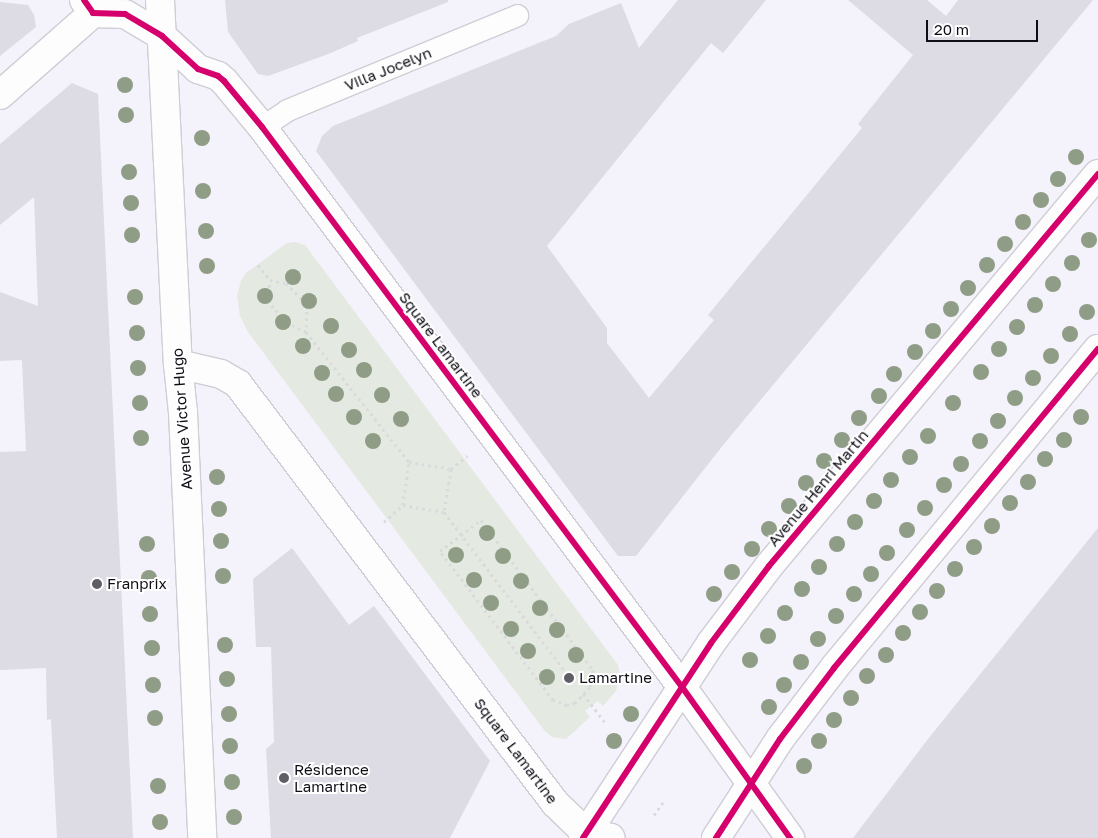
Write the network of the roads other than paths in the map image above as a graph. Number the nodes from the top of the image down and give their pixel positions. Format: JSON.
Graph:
{"nodes":[{"id":1,"x":160,"y":0,"type":"edge"},
{"id":2,"x":88,"y":7,"type":"edge"},
{"id":3,"x":517,"y":15,"type":"dead end"},
{"id":4,"x":162,"y":36,"type":"junction"},
{"id":5,"x":0,"y":95,"type":"edge"},
{"id":6,"x":262,"y":127,"type":"junction"},
{"id":7,"x":1098,"y":174,"type":"edge"},
{"id":8,"x":1098,"y":350,"type":"edge"},
{"id":9,"x":178,"y":364,"type":"junction"},
{"id":10,"x":682,"y":687,"type":"junction"},
{"id":11,"x":750,"y":785,"type":"junction"},
{"id":12,"x":593,"y":836,"type":"edge"},
{"id":13,"x":202,"y":838,"type":"edge"},
{"id":14,"x":716,"y":838,"type":"edge"},
{"id":15,"x":790,"y":838,"type":"edge"}],
"edges":[{"from":1,"to":4,"type":"main road","name":"Avenue Victor Hugo"},
{"from":2,"to":4,"type":"main road","name":"Square Lamartine"},
{"from":2,"to":5,"type":"main road"},
{"from":3,"to":6,"type":"lane","name":"Villa Jocelyn"},
{"from":4,"to":6,"type":"main road","name":"Square Lamartine"},
{"from":4,"to":9,"type":"main road","name":"Avenue Victor Hugo"},
{"from":6,"to":10,"type":"main road","name":"Square Lamartine"},
{"from":7,"to":10,"type":"main road","name":"Avenue Henri Martin"},
{"from":8,"to":11,"type":"main road"},
{"from":9,"to":12,"type":"main road","name":"Square Lamartine"},
{"from":9,"to":13,"type":"main road","name":"Avenue Victor Hugo"},
{"from":10,"to":11,"type":"main road","name":"Square Lamartine"},
{"from":10,"to":12,"type":"main road","name":"Avenue Henri Martin"},
{"from":11,"to":14,"type":"main road"},
{"from":11,"to":15,"type":"main road","name":"Square Lamartine"}]}
